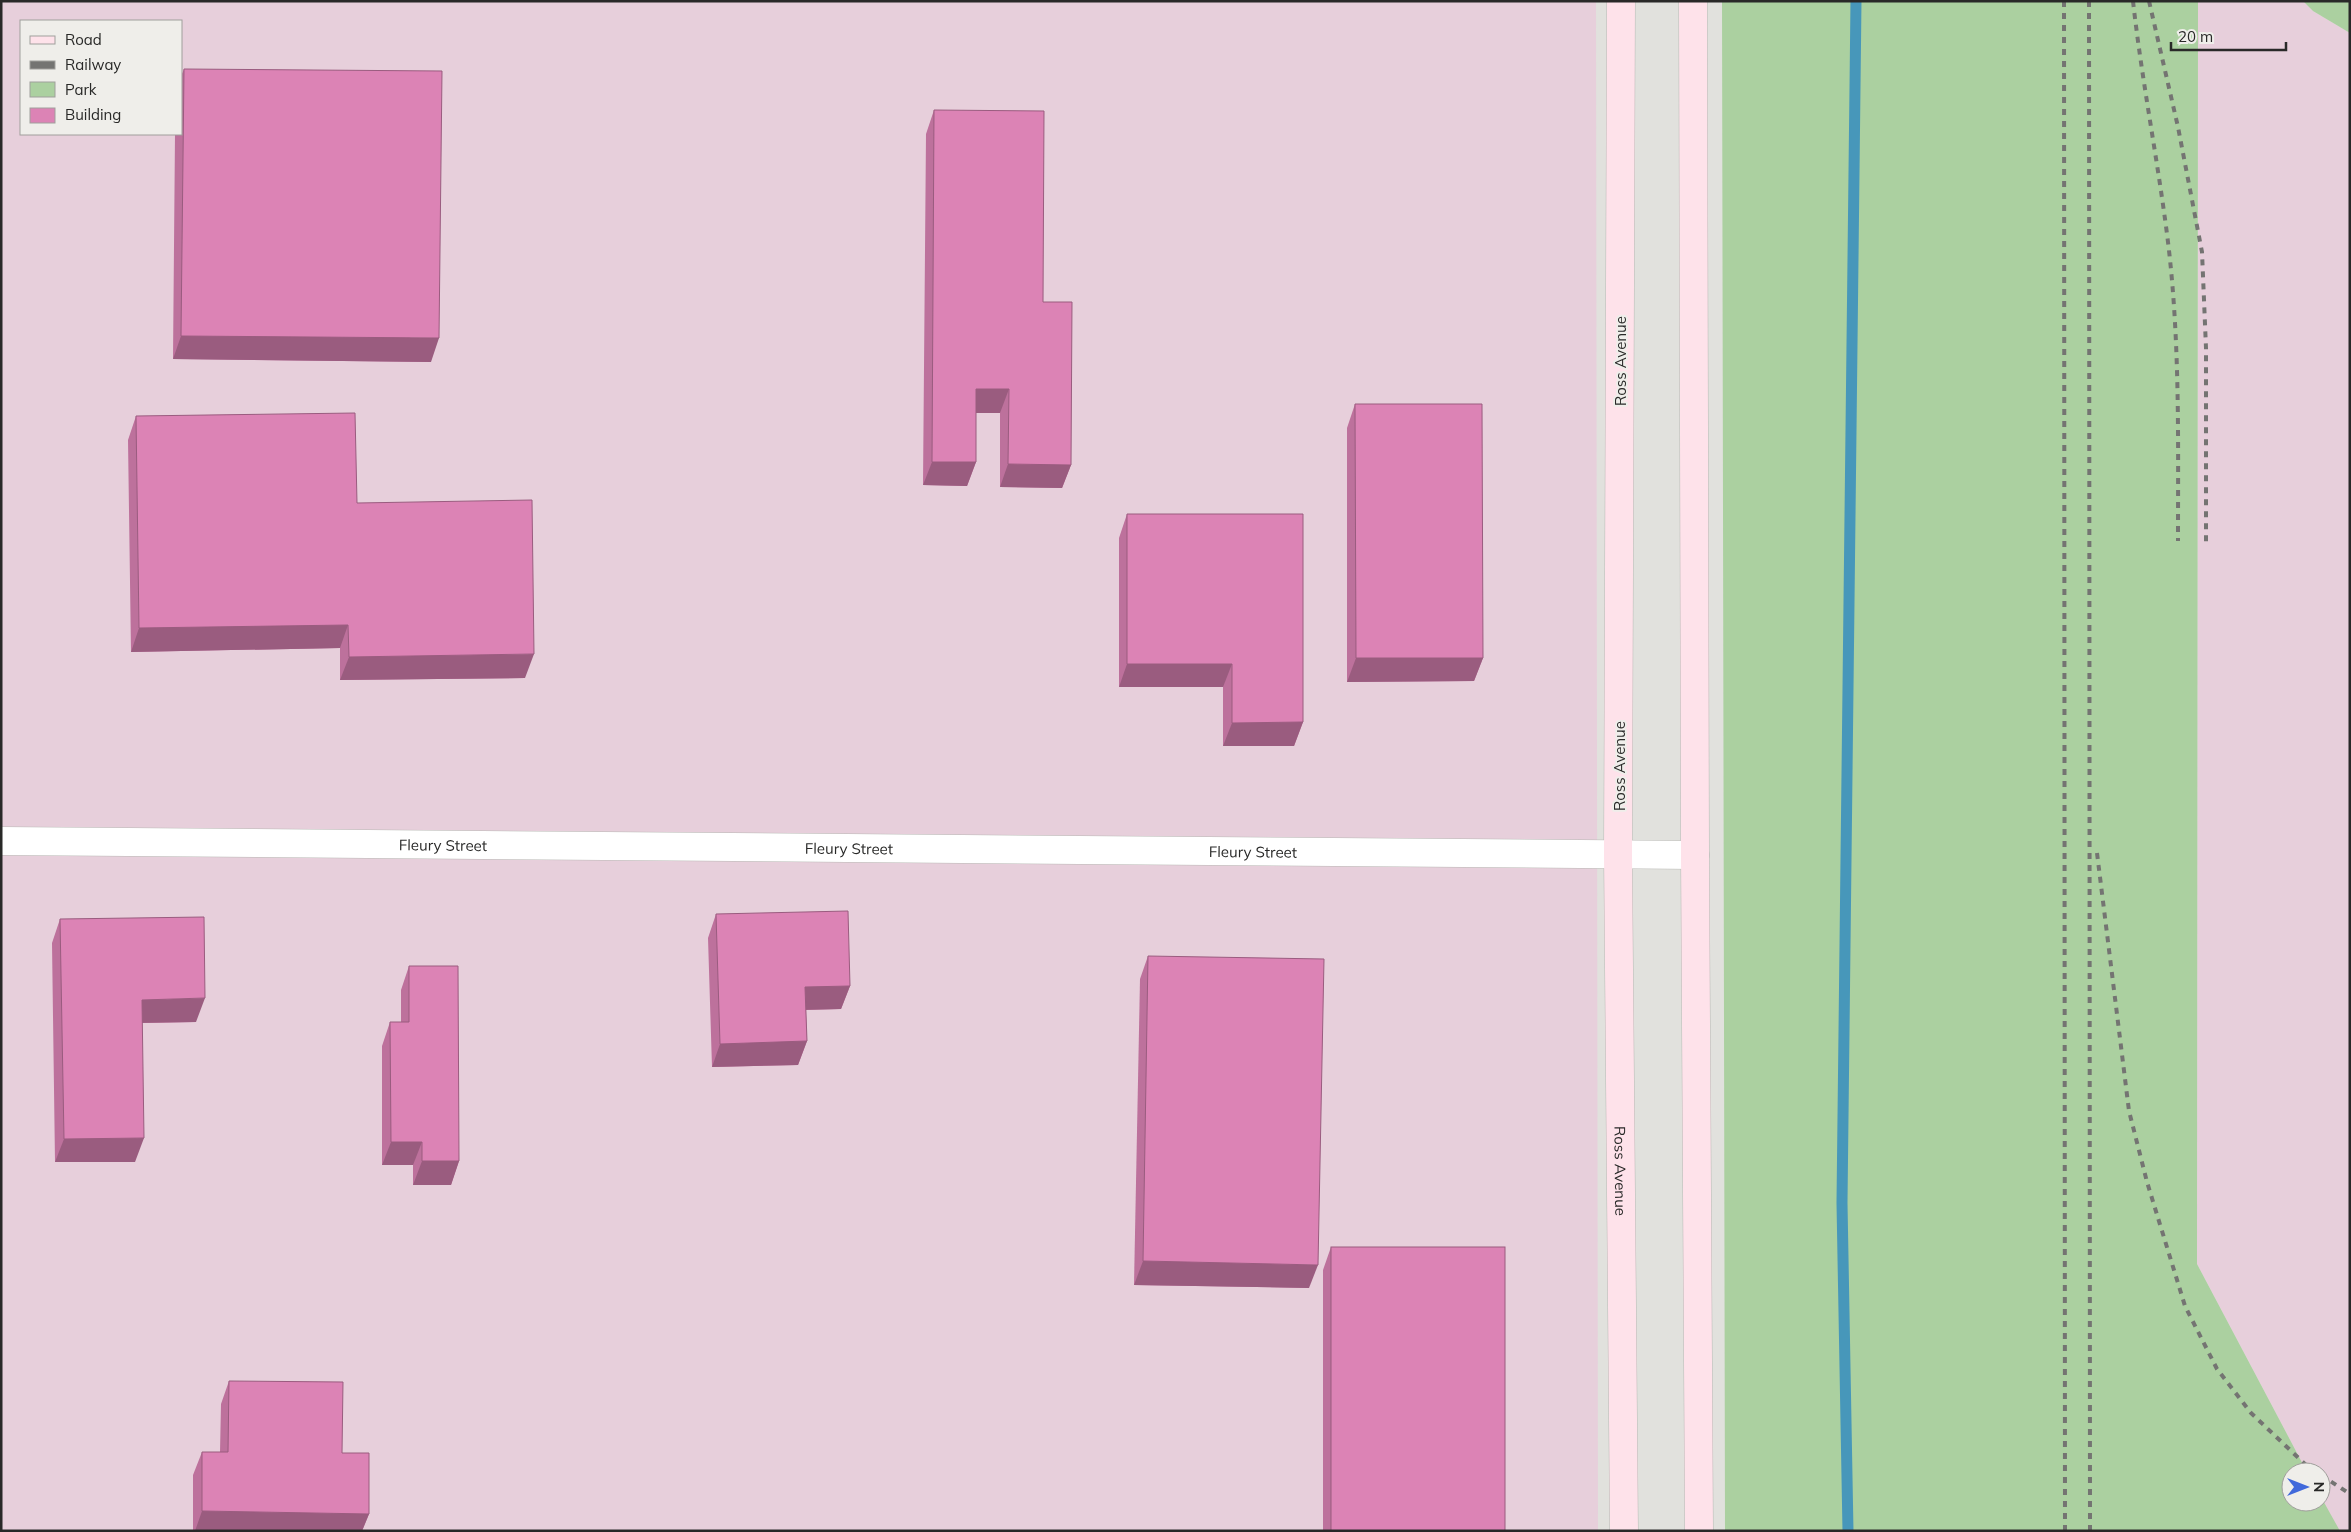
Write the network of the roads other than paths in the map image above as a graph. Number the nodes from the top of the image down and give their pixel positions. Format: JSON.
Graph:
{"nodes":[{"id":1,"x":1621,"y":1,"type":"edge"},
{"id":2,"x":1693,"y":1,"type":"edge"},
{"id":3,"x":1,"y":841,"type":"edge"},
{"id":4,"x":1618,"y":854,"type":"junction"},
{"id":5,"x":1695,"y":854,"type":"junction"},
{"id":6,"x":1624,"y":1531,"type":"edge"},
{"id":7,"x":1699,"y":1531,"type":"edge"}],
"edges":[{"from":1,"to":4,"type":"main road","name":"Ross Avenue"},
{"from":2,"to":5,"type":"main road"},
{"from":3,"to":4,"type":"street","name":"Fleury Street"},
{"from":4,"to":5,"type":"street","name":"Fleury Street"},
{"from":4,"to":6,"type":"main road","name":"Ross Avenue"},
{"from":5,"to":7,"type":"main road"}]}
